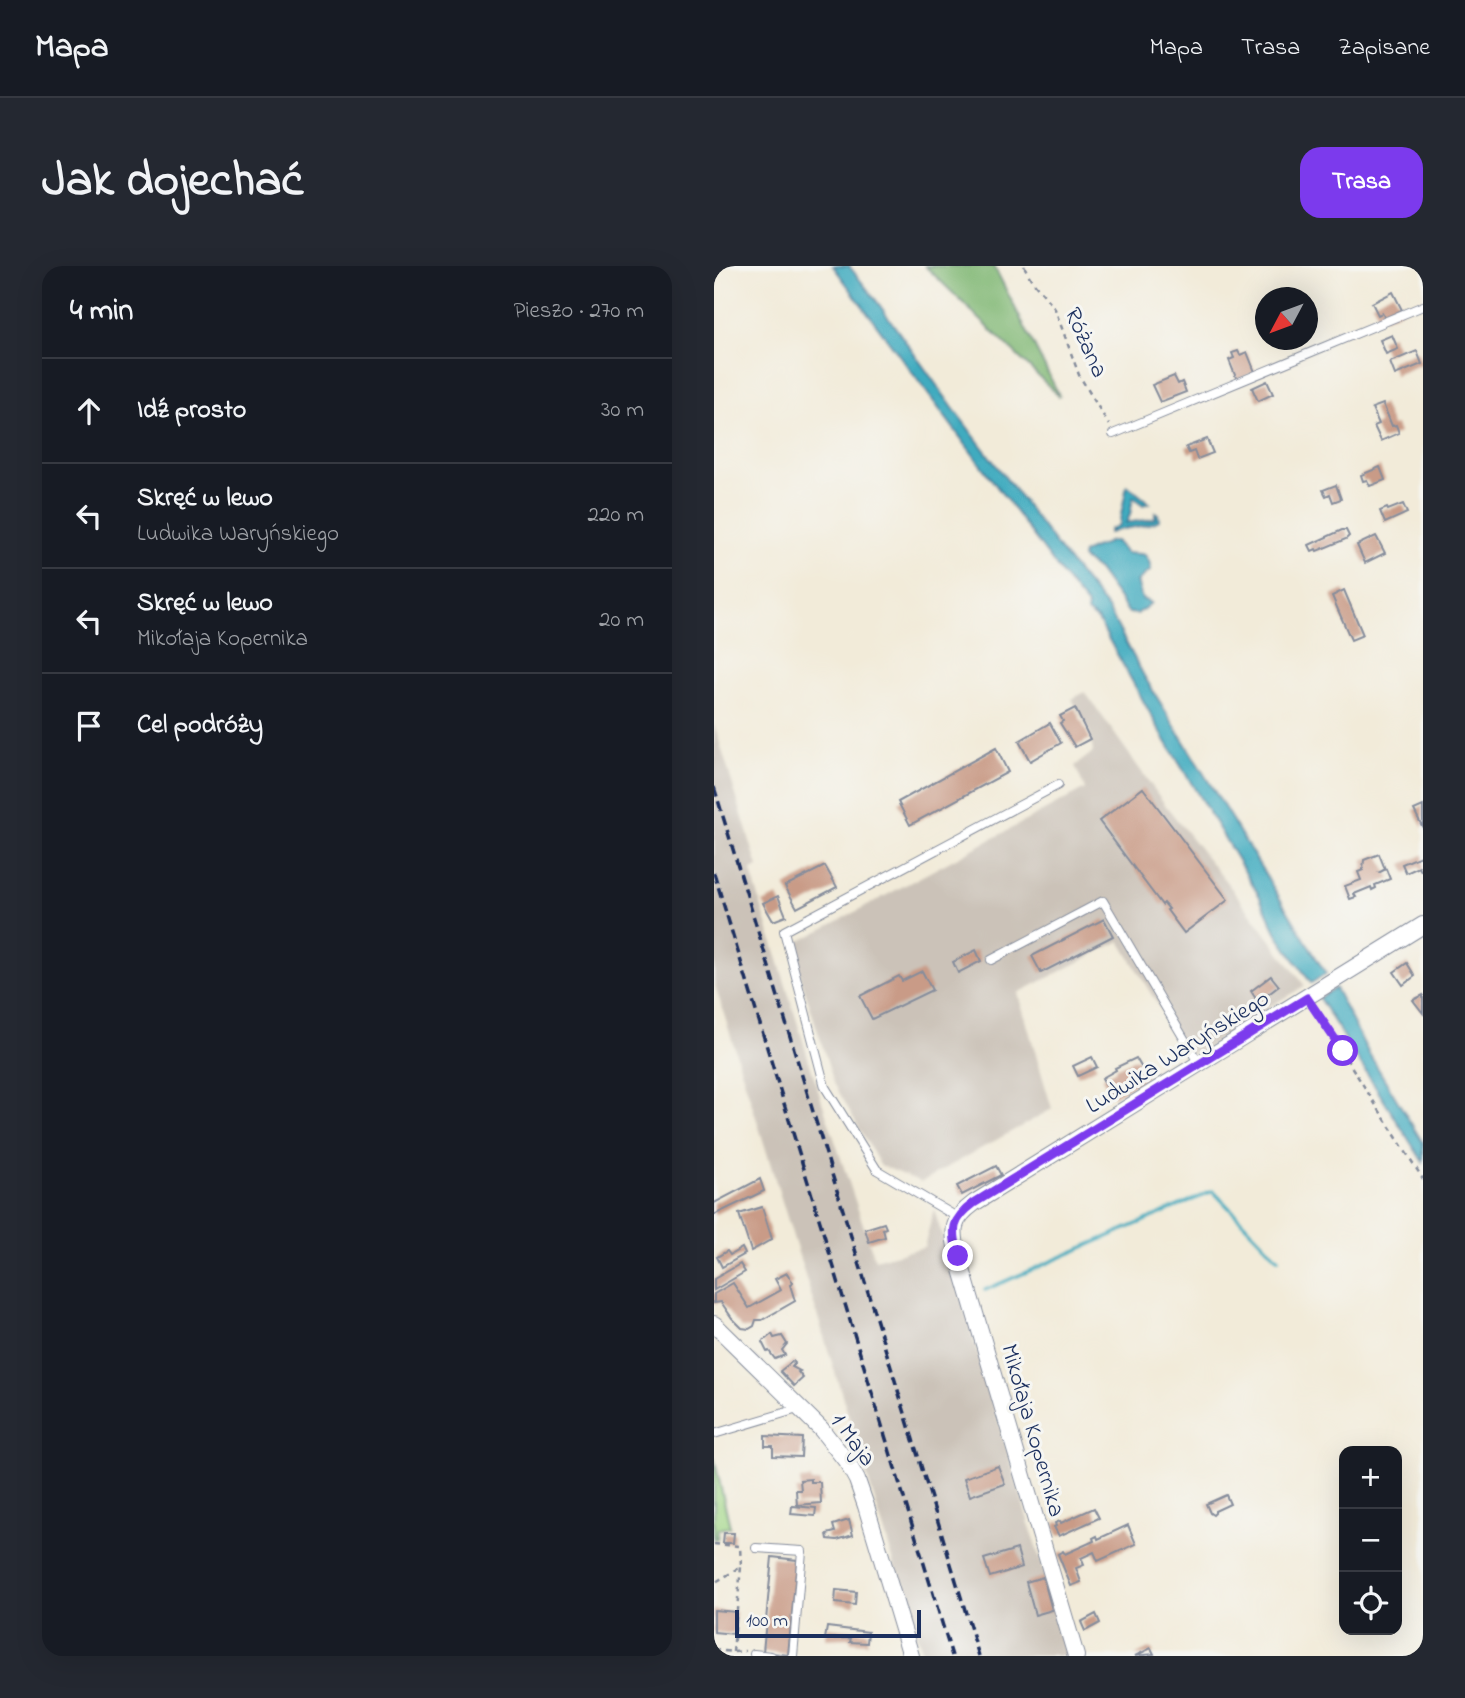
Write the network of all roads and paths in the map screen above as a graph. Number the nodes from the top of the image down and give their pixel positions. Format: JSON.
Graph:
{"nodes":[{"id":1,"x":1024,"y":266,"type":"edge"},
{"id":2,"x":1423,"y":306,"type":"edge"},
{"id":3,"x":1114,"y":434,"type":"joint"},
{"id":4,"x":1058,"y":785,"type":"dead end"},
{"id":5,"x":1423,"y":925,"type":"edge"},
{"id":6,"x":990,"y":960,"type":"dead end"},
{"id":7,"x":1307,"y":998,"type":"junction"},
{"id":8,"x":1199,"y":1064,"type":"junction"},
{"id":9,"x":1423,"y":1179,"type":"edge"},
{"id":10,"x":957,"y":1217,"type":"junction"},
{"id":11,"x":714,"y":1324,"type":"edge"},
{"id":12,"x":800,"y":1408,"type":"junction"},
{"id":13,"x":714,"y":1434,"type":"edge"},
{"id":14,"x":714,"y":1544,"type":"edge"},
{"id":15,"x":756,"y":1548,"type":"dead end"},
{"id":16,"x":741,"y":1567,"type":"junction"},
{"id":17,"x":714,"y":1583,"type":"edge"},
{"id":18,"x":714,"y":1650,"type":"edge"},
{"id":19,"x":733,"y":1652,"type":"junction"},
{"id":20,"x":754,"y":1652,"type":"joint"},
{"id":21,"x":771,"y":1656,"type":"edge"},
{"id":22,"x":793,"y":1656,"type":"edge"},
{"id":23,"x":911,"y":1656,"type":"edge"},
{"id":24,"x":1076,"y":1656,"type":"edge"}],
"edges":[{"from":1,"to":3,"type":"path","name":"Różana"},
{"from":2,"to":3,"type":"lane"},
{"from":4,"to":10,"type":"lane"},
{"from":5,"to":7,"type":"street","name":"Ludwika Waryńskiego"},
{"from":6,"to":8,"type":"lane"},
{"from":7,"to":8,"type":"street","name":"Ludwika Waryńskiego"},
{"from":7,"to":9,"type":"path"},
{"from":8,"to":10,"type":"street","name":"Ludwika Waryńskiego"},
{"from":10,"to":24,"type":"street","name":"Mikołaja Kopernika"},
{"from":11,"to":12,"type":"street","name":"1 Maja"},
{"from":12,"to":13,"type":"lane"},
{"from":12,"to":23,"type":"street","name":"1 Maja"},
{"from":14,"to":16,"type":"path"},
{"from":15,"to":22,"type":"lane"},
{"from":16,"to":17,"type":"path"},
{"from":16,"to":19,"type":"path"},
{"from":18,"to":19,"type":"path"},
{"from":19,"to":20,"type":"path"},
{"from":20,"to":21,"type":"lane"}]}
